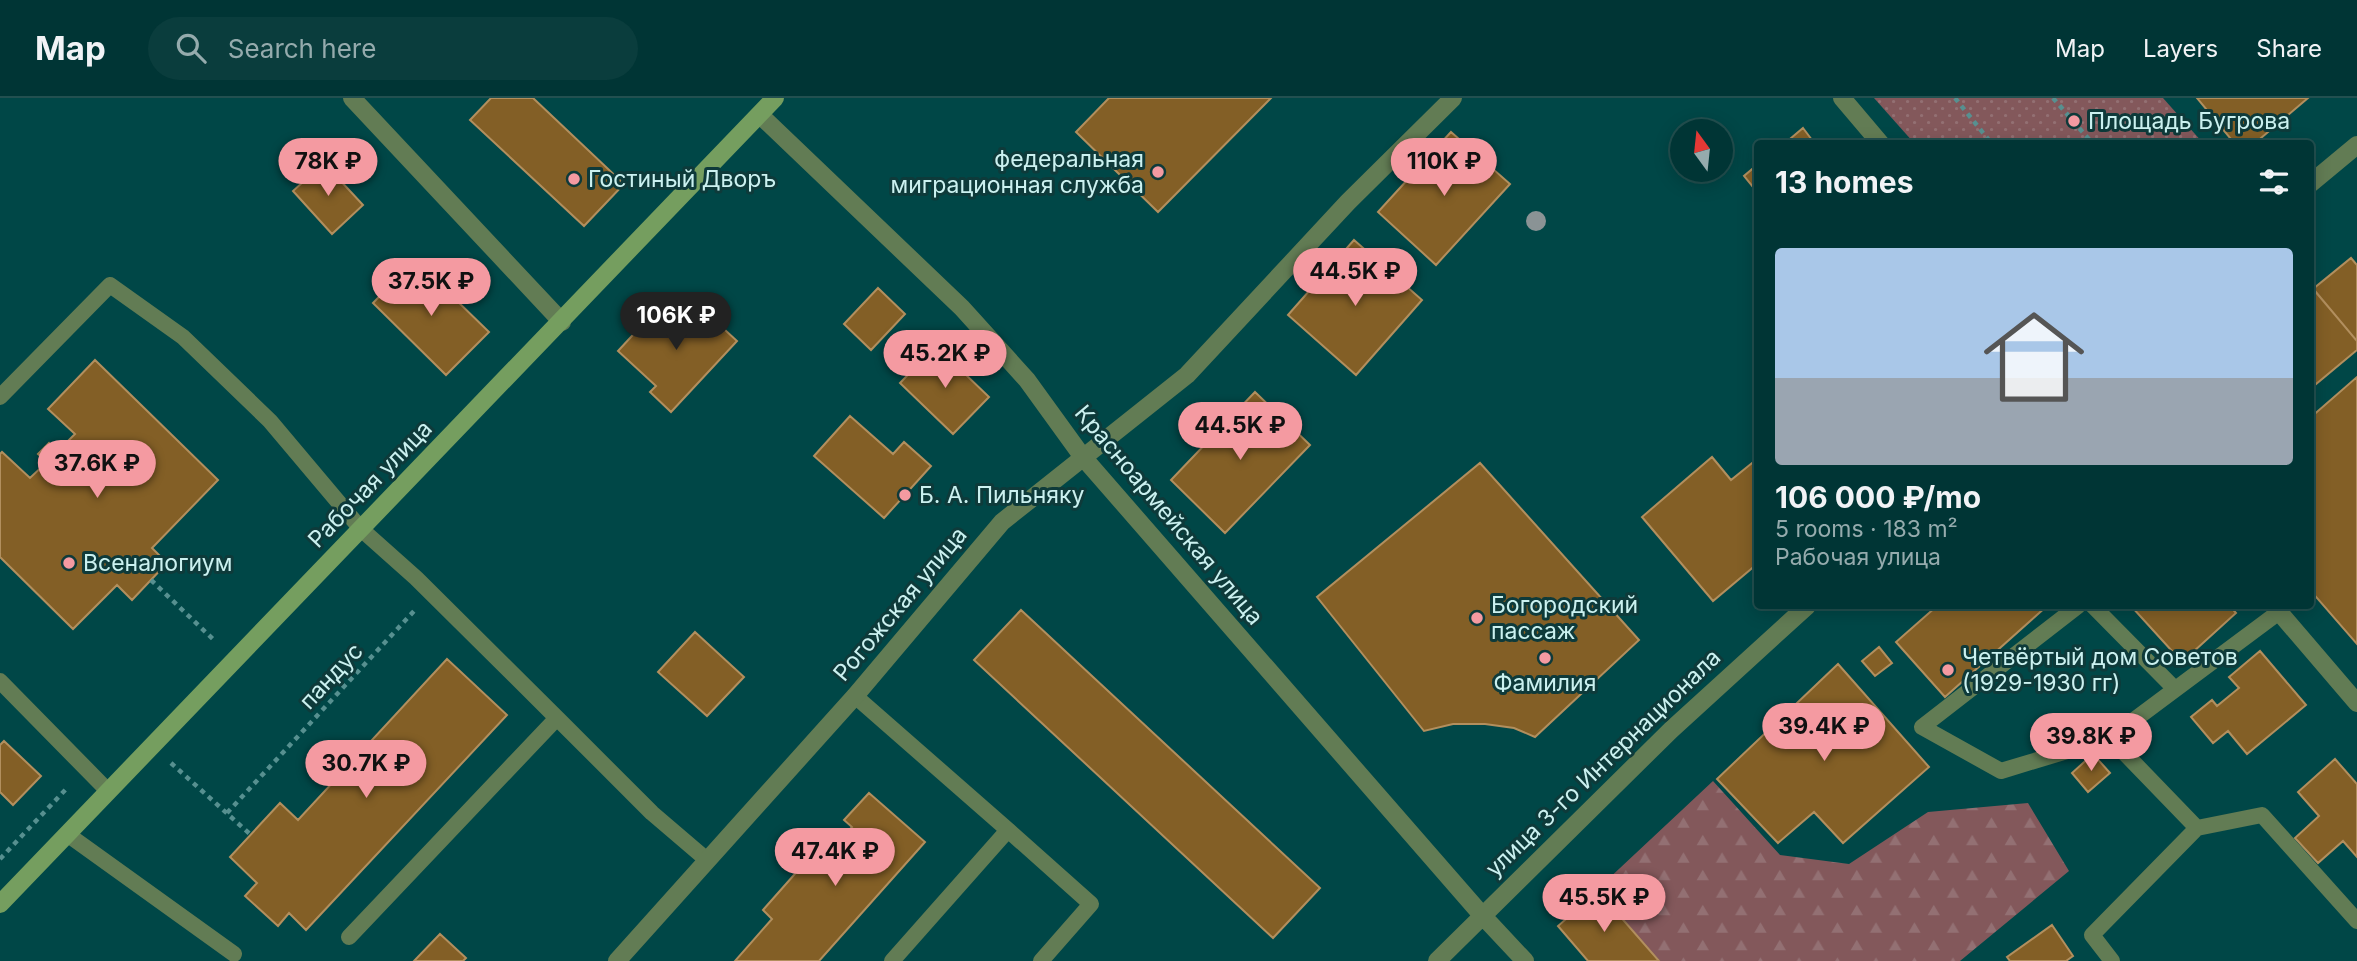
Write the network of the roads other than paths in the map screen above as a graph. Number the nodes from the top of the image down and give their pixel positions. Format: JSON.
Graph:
{"nodes":[{"id":1,"x":352,"y":98,"type":"edge"},
{"id":2,"x":775,"y":98,"type":"edge"},
{"id":3,"x":1453,"y":98,"type":"edge"},
{"id":4,"x":1842,"y":98,"type":"edge"},
{"id":5,"x":760,"y":115,"type":"junction"},
{"id":6,"x":1878,"y":140,"type":"edge"},
{"id":7,"x":2357,"y":145,"type":"edge"},
{"id":8,"x":2314,"y":181,"type":"edge"},
{"id":9,"x":562,"y":322,"type":"junction"},
{"id":10,"x":0,"y":397,"type":"edge"},
{"id":11,"x":1082,"y":456,"type":"junction"},
{"id":12,"x":361,"y":529,"type":"junction"},
{"id":13,"x":1804,"y":609,"type":"edge"},
{"id":14,"x":2074,"y":609,"type":"edge"},
{"id":15,"x":2096,"y":609,"type":"edge"},
{"id":16,"x":2276,"y":609,"type":"edge"},
{"id":17,"x":0,"y":681,"type":"edge"},
{"id":18,"x":2175,"y":689,"type":"junction"},
{"id":19,"x":855,"y":696,"type":"junction"},
{"id":20,"x":2357,"y":703,"type":"edge"},
{"id":21,"x":557,"y":718,"type":"junction"},
{"id":22,"x":2110,"y":738,"type":"junction"},
{"id":23,"x":108,"y":791,"type":"junction"},
{"id":24,"x":2197,"y":828,"type":"junction"},
{"id":25,"x":1008,"y":830,"type":"junction"},
{"id":26,"x":67,"y":834,"type":"junction"},
{"id":27,"x":707,"y":860,"type":"junction"},
{"id":28,"x":0,"y":904,"type":"edge"},
{"id":29,"x":1481,"y":914,"type":"junction"},
{"id":30,"x":2357,"y":921,"type":"edge"},
{"id":31,"x":349,"y":937,"type":"dead end"},
{"id":32,"x":234,"y":954,"type":"dead end"},
{"id":33,"x":617,"y":961,"type":"edge"},
{"id":34,"x":892,"y":961,"type":"edge"},
{"id":35,"x":1041,"y":961,"type":"edge"},
{"id":36,"x":1437,"y":961,"type":"edge"},
{"id":37,"x":1525,"y":961,"type":"edge"},
{"id":38,"x":2112,"y":961,"type":"edge"}],
"edges":[{"from":1,"to":9,"type":"street"},
{"from":2,"to":5,"type":"main road","name":"Рабочая улица"},
{"from":3,"to":11,"type":"street","name":"Рогожская улица"},
{"from":4,"to":6,"type":"street"},
{"from":5,"to":9,"type":"main road","name":"Рабочая улица"},
{"from":5,"to":11,"type":"street","name":"Красноармейская улица"},
{"from":7,"to":8,"type":"street"},
{"from":9,"to":12,"type":"main road","name":"Рабочая улица"},
{"from":10,"to":12,"type":"lane"},
{"from":11,"to":19,"type":"street","name":"Рогожская улица"},
{"from":11,"to":29,"type":"street","name":"Красноармейская улица"},
{"from":12,"to":21,"type":"lane"},
{"from":12,"to":23,"type":"main road","name":"Рабочая улица"},
{"from":13,"to":29,"type":"street","name":"улица 3-го Интернационала"},
{"from":14,"to":22,"type":"lane"},
{"from":15,"to":18,"type":"lane"},
{"from":16,"to":18,"type":"lane"},
{"from":16,"to":20,"type":"street"},
{"from":17,"to":23,"type":"lane"},
{"from":18,"to":22,"type":"lane"},
{"from":19,"to":25,"type":"lane"},
{"from":19,"to":27,"type":"street","name":"Рогожская улица"},
{"from":21,"to":27,"type":"lane"},
{"from":21,"to":31,"type":"lane"},
{"from":22,"to":24,"type":"lane"},
{"from":23,"to":26,"type":"main road","name":"Рабочая улица"},
{"from":24,"to":30,"type":"lane"},
{"from":24,"to":38,"type":"lane"},
{"from":25,"to":34,"type":"lane"},
{"from":25,"to":35,"type":"lane"},
{"from":26,"to":28,"type":"main road","name":"Рабочая улица"},
{"from":26,"to":32,"type":"lane"},
{"from":27,"to":33,"type":"street","name":"Рогожская улица"},
{"from":29,"to":36,"type":"street","name":"улица 3-го Интернационала"},
{"from":29,"to":37,"type":"street","name":"Красноармейская улица"}]}
